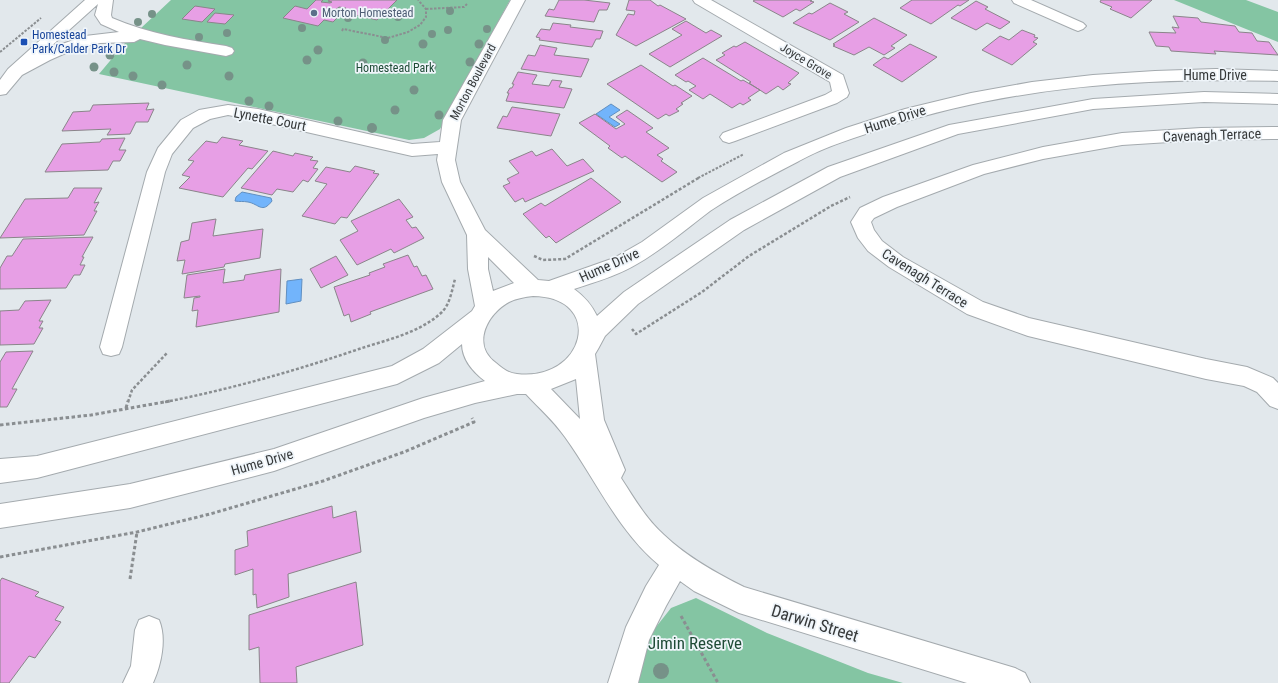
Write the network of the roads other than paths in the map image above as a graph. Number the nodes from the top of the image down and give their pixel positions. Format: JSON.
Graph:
{"nodes":[{"id":1,"x":94,"y":0,"type":"edge"},
{"id":2,"x":106,"y":0,"type":"edge"},
{"id":3,"x":518,"y":0,"type":"edge"},
{"id":4,"x":700,"y":0,"type":"edge"},
{"id":5,"x":1019,"y":0,"type":"edge"},
{"id":6,"x":64,"y":25,"type":"junction"},
{"id":7,"x":1078,"y":26,"type":"dead end"},
{"id":8,"x":119,"y":28,"type":"junction"},
{"id":9,"x":149,"y":37,"type":"junction"},
{"id":10,"x":226,"y":51,"type":"dead end"},
{"id":11,"x":14,"y":73,"type":"junction"},
{"id":12,"x":1278,"y":76,"type":"edge"},
{"id":13,"x":0,"y":90,"type":"edge"},
{"id":14,"x":1278,"y":99,"type":"edge"},
{"id":15,"x":1278,"y":133,"type":"edge"},
{"id":16,"x":729,"y":138,"type":"dead end"},
{"id":17,"x":448,"y":147,"type":"junction"},
{"id":18,"x":477,"y":235,"type":"junction"},
{"id":19,"x":541,"y":288,"type":"junction"},
{"id":20,"x":482,"y":312,"type":"junction"},
{"id":21,"x":110,"y":347,"type":"dead end"},
{"id":22,"x":587,"y":348,"type":"junction"},
{"id":23,"x":525,"y":384,"type":"junction"},
{"id":24,"x":1278,"y":398,"type":"edge"},
{"id":25,"x":0,"y":471,"type":"edge"},
{"id":26,"x":0,"y":516,"type":"edge"},
{"id":27,"x":636,"y":523,"type":"junction"},
{"id":28,"x":676,"y":562,"type":"junction"},
{"id":29,"x":149,"y":630,"type":"dead end"},
{"id":30,"x":138,"y":683,"type":"edge"},
{"id":31,"x":623,"y":683,"type":"edge"},
{"id":32,"x":1015,"y":683,"type":"edge"}],
"edges":[{"from":1,"to":6,"type":"street"},
{"from":2,"to":8,"type":"street"},
{"from":3,"to":17,"type":"street","name":"Morton Boulevard"},
{"from":4,"to":16,"type":"street","name":"Joyce Grove"},
{"from":5,"to":7,"type":"street"},
{"from":6,"to":8,"type":"street"},
{"from":6,"to":11,"type":"street"},
{"from":8,"to":9,"type":"street"},
{"from":9,"to":10,"type":"street"},
{"from":9,"to":11,"type":"street"},
{"from":11,"to":13,"type":"street"},
{"from":12,"to":19,"type":"street","name":"Hume Drive"},
{"from":14,"to":22,"type":"street","name":"Hume Drive"},
{"from":15,"to":24,"type":"street","name":"Cavenagh Terrace"},
{"from":17,"to":18,"type":"street","name":"Morton Boulevard"},
{"from":17,"to":21,"type":"street","name":"Lynette Court"},
{"from":18,"to":19,"type":"street","name":"Morton Boulevard"},
{"from":18,"to":20,"type":"street","name":"Morton Boulevard"},
{"from":19,"to":20,"type":"street"},
{"from":19,"to":22,"type":"street"},
{"from":20,"to":23,"type":"street"},
{"from":20,"to":25,"type":"street"},
{"from":22,"to":23,"type":"street"},
{"from":22,"to":27,"type":"street","name":"Darwin Street"},
{"from":23,"to":26,"type":"street","name":"Hume Drive"},
{"from":23,"to":27,"type":"street","name":"Darwin Street"},
{"from":27,"to":28,"type":"street","name":"Darwin Street"},
{"from":28,"to":31,"type":"street"},
{"from":28,"to":32,"type":"street","name":"Darwin Street"},
{"from":29,"to":30,"type":"street"}]}
